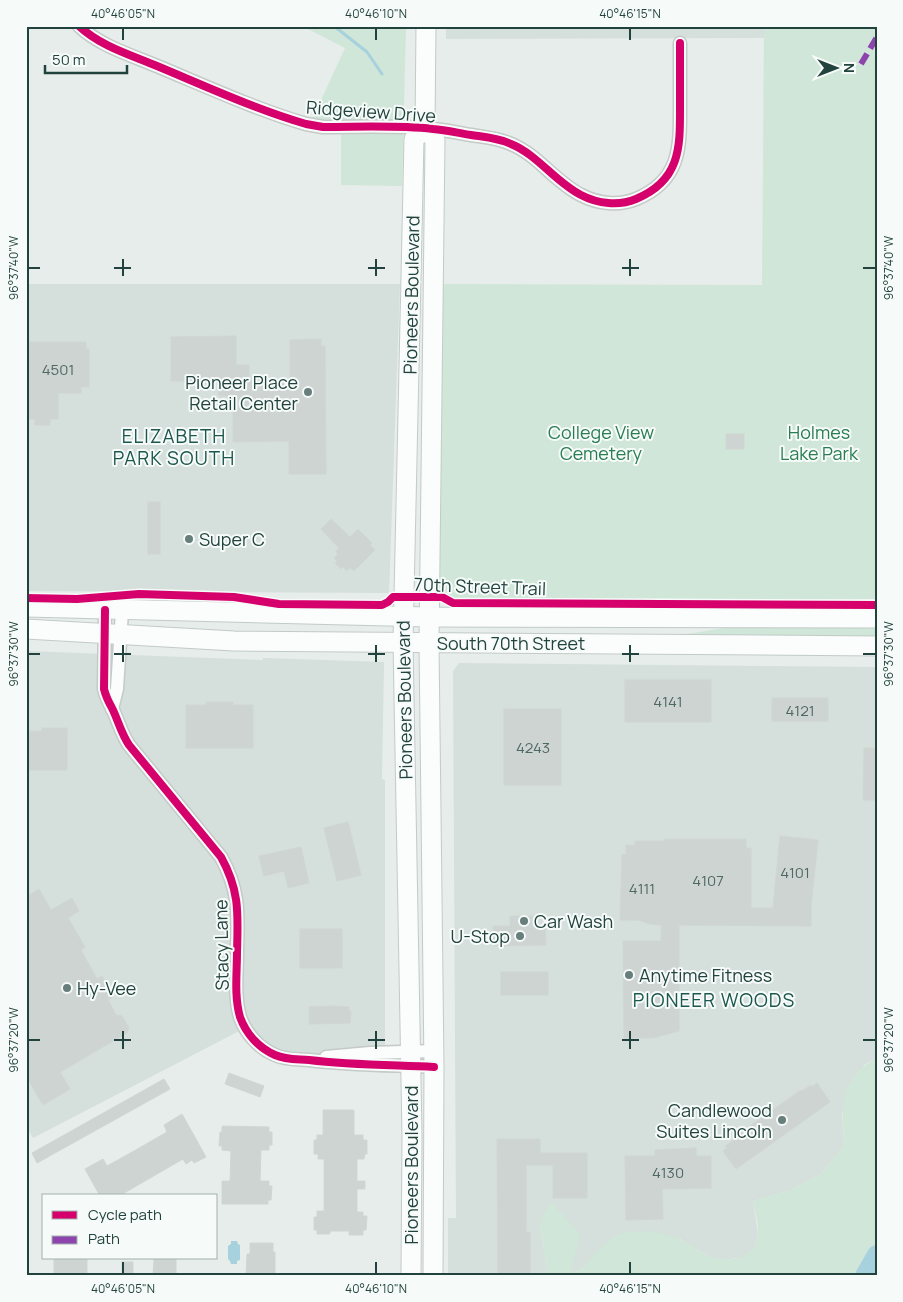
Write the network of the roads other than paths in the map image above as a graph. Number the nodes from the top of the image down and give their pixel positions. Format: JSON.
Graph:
{"nodes":[{"id":1,"x":79,"y":26,"type":"edge"},
{"id":2,"x":426,"y":26,"type":"edge"},
{"id":3,"x":680,"y":43,"type":"dead end"},
{"id":4,"x":425,"y":128,"type":"junction"},
{"id":5,"x":26,"y":607,"type":"edge"},
{"id":6,"x":114,"y":611,"type":"junction"},
{"id":7,"x":403,"y":617,"type":"junction"},
{"id":8,"x":429,"y":617,"type":"junction"},
{"id":9,"x":877,"y":618,"type":"edge"},
{"id":10,"x":26,"y":629,"type":"edge"},
{"id":11,"x":113,"y":634,"type":"junction"},
{"id":12,"x":403,"y":642,"type":"junction"},
{"id":13,"x":429,"y":643,"type":"junction"},
{"id":14,"x":877,"y":646,"type":"edge"},
{"id":15,"x":410,"y":1058,"type":"junction"},
{"id":16,"x":434,"y":1059,"type":"junction"},
{"id":17,"x":411,"y":1276,"type":"edge"},
{"id":18,"x":432,"y":1276,"type":"edge"}],
"edges":[{"from":1,"to":4,"type":"street","name":"Ridgeview Drive"},
{"from":2,"to":4,"type":"main road","name":"Pioneers Boulevard"},
{"from":3,"to":4,"type":"street","name":"Ridgeview Drive"},
{"from":4,"to":7,"type":"main road","name":"Pioneers Boulevard"},
{"from":4,"to":8,"type":"main road","name":"Pioneers Boulevard"},
{"from":5,"to":6,"type":"main road","name":"South 70th Street"},
{"from":6,"to":7,"type":"main road","name":"South 70th Street"},
{"from":6,"to":11,"type":"street","name":"Stacy Lane"},
{"from":6,"to":11,"type":"street","name":"Stacy Lane"},
{"from":7,"to":8,"type":"main road","name":"South 70th Street"},
{"from":7,"to":12,"type":"main road","name":"Pioneers Boulevard"},
{"from":8,"to":9,"type":"main road","name":"South 70th Street"},
{"from":8,"to":13,"type":"main road","name":"Pioneers Boulevard"},
{"from":10,"to":11,"type":"main road","name":"South 70th Street"},
{"from":11,"to":12,"type":"main road","name":"South 70th Street"},
{"from":11,"to":15,"type":"street","name":"Stacy Lane"},
{"from":12,"to":13,"type":"main road","name":"South 70th Street"},
{"from":12,"to":15,"type":"main road","name":"Pioneers Boulevard"},
{"from":13,"to":14,"type":"main road","name":"South 70th Street"},
{"from":13,"to":16,"type":"main road","name":"Pioneers Boulevard"},
{"from":15,"to":16,"type":"street","name":"Stacy Lane"},
{"from":15,"to":17,"type":"main road","name":"Pioneers Boulevard"},
{"from":16,"to":18,"type":"main road","name":"Pioneers Boulevard"}]}
